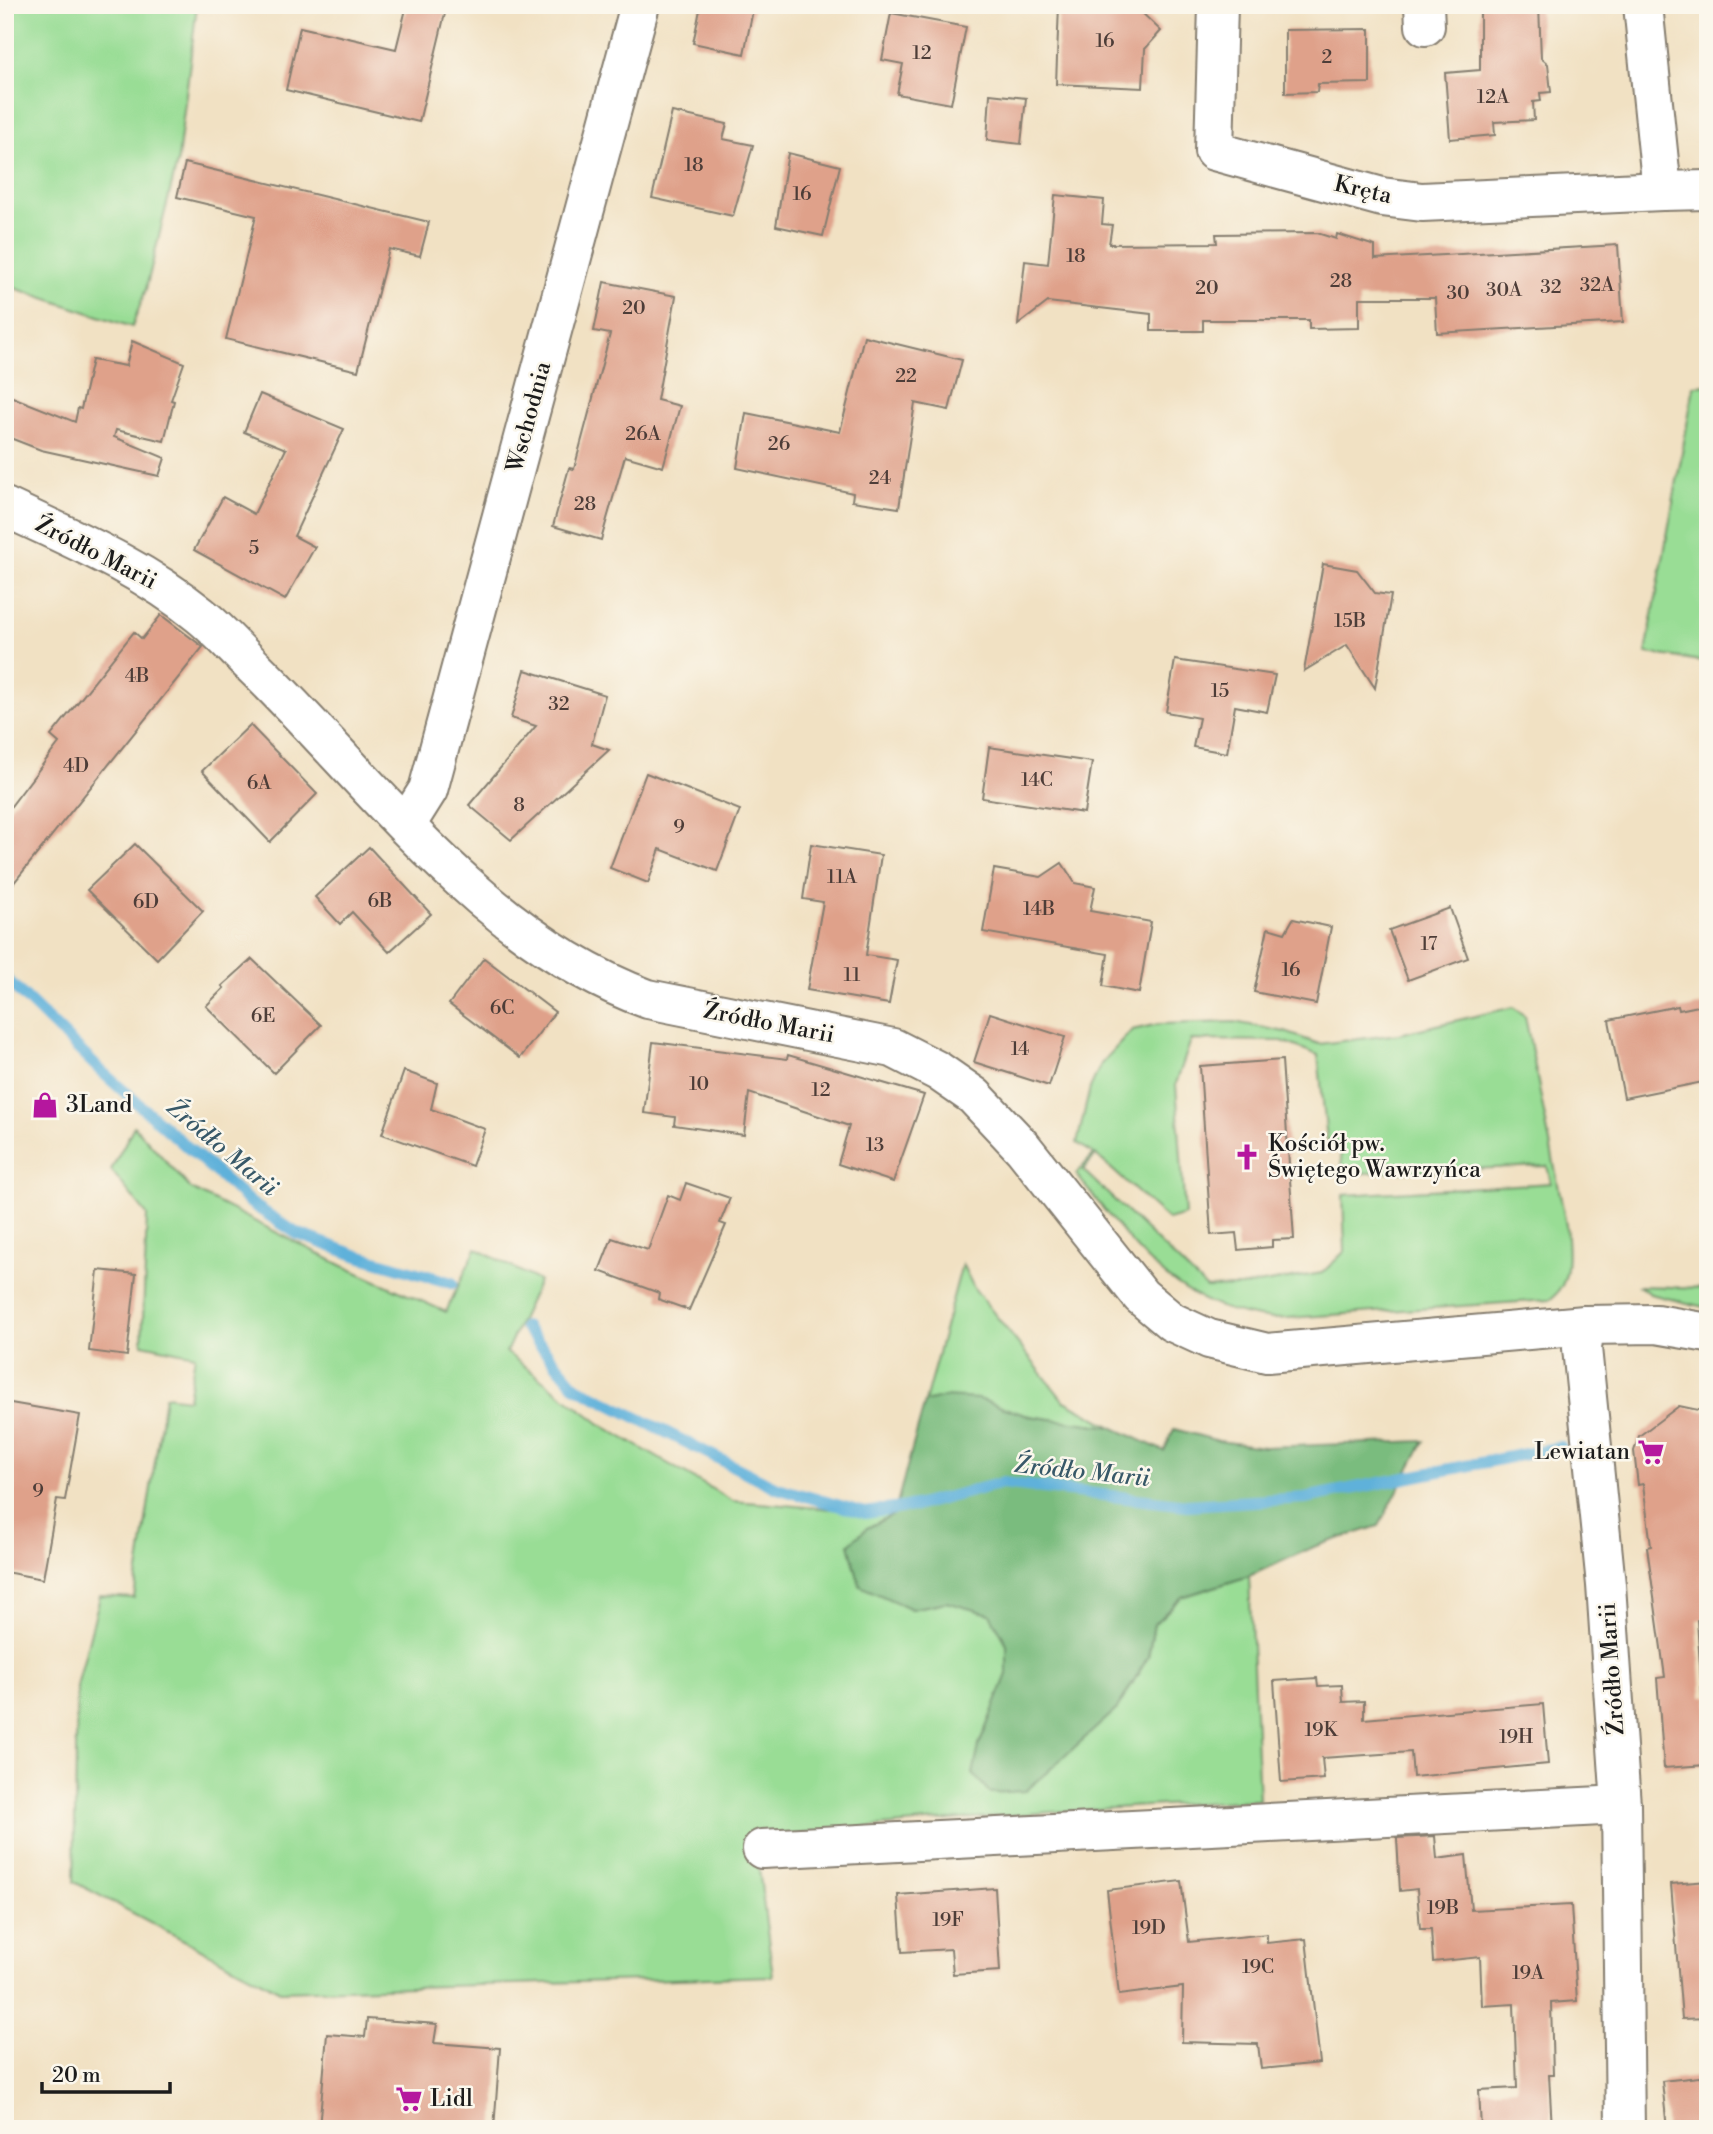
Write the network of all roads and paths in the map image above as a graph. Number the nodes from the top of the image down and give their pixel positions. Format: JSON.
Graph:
{"nodes":[{"id":1,"x":640,"y":5,"type":"edge"},
{"id":2,"x":1218,"y":5,"type":"edge"},
{"id":3,"x":1643,"y":5,"type":"edge"},
{"id":4,"x":1708,"y":190,"type":"edge"},
{"id":5,"x":1662,"y":191,"type":"junction"},
{"id":6,"x":5,"y":507,"type":"edge"},
{"id":7,"x":406,"y":825,"type":"junction"},
{"id":8,"x":1585,"y":1325,"type":"junction"},
{"id":9,"x":1708,"y":1333,"type":"edge"},
{"id":10,"x":1621,"y":1805,"type":"junction"},
{"id":11,"x":762,"y":1849,"type":"dead end"},
{"id":12,"x":1625,"y":2129,"type":"edge"}],
"edges":[{"from":1,"to":7,"type":"street","name":"Wschodnia"},
{"from":2,"to":5,"type":"street","name":"Kręta"},
{"from":3,"to":5,"type":"street"},
{"from":4,"to":5,"type":"street","name":"Kręta"},
{"from":6,"to":7,"type":"street","name":"Źródło Marii"},
{"from":7,"to":8,"type":"street","name":"Źródło Marii"},
{"from":8,"to":9,"type":"street","name":"Źródło Marii"},
{"from":8,"to":10,"type":"street","name":"Źródło Marii"},
{"from":10,"to":11,"type":"street"},
{"from":10,"to":12,"type":"street","name":"Źródło Marii"}]}
